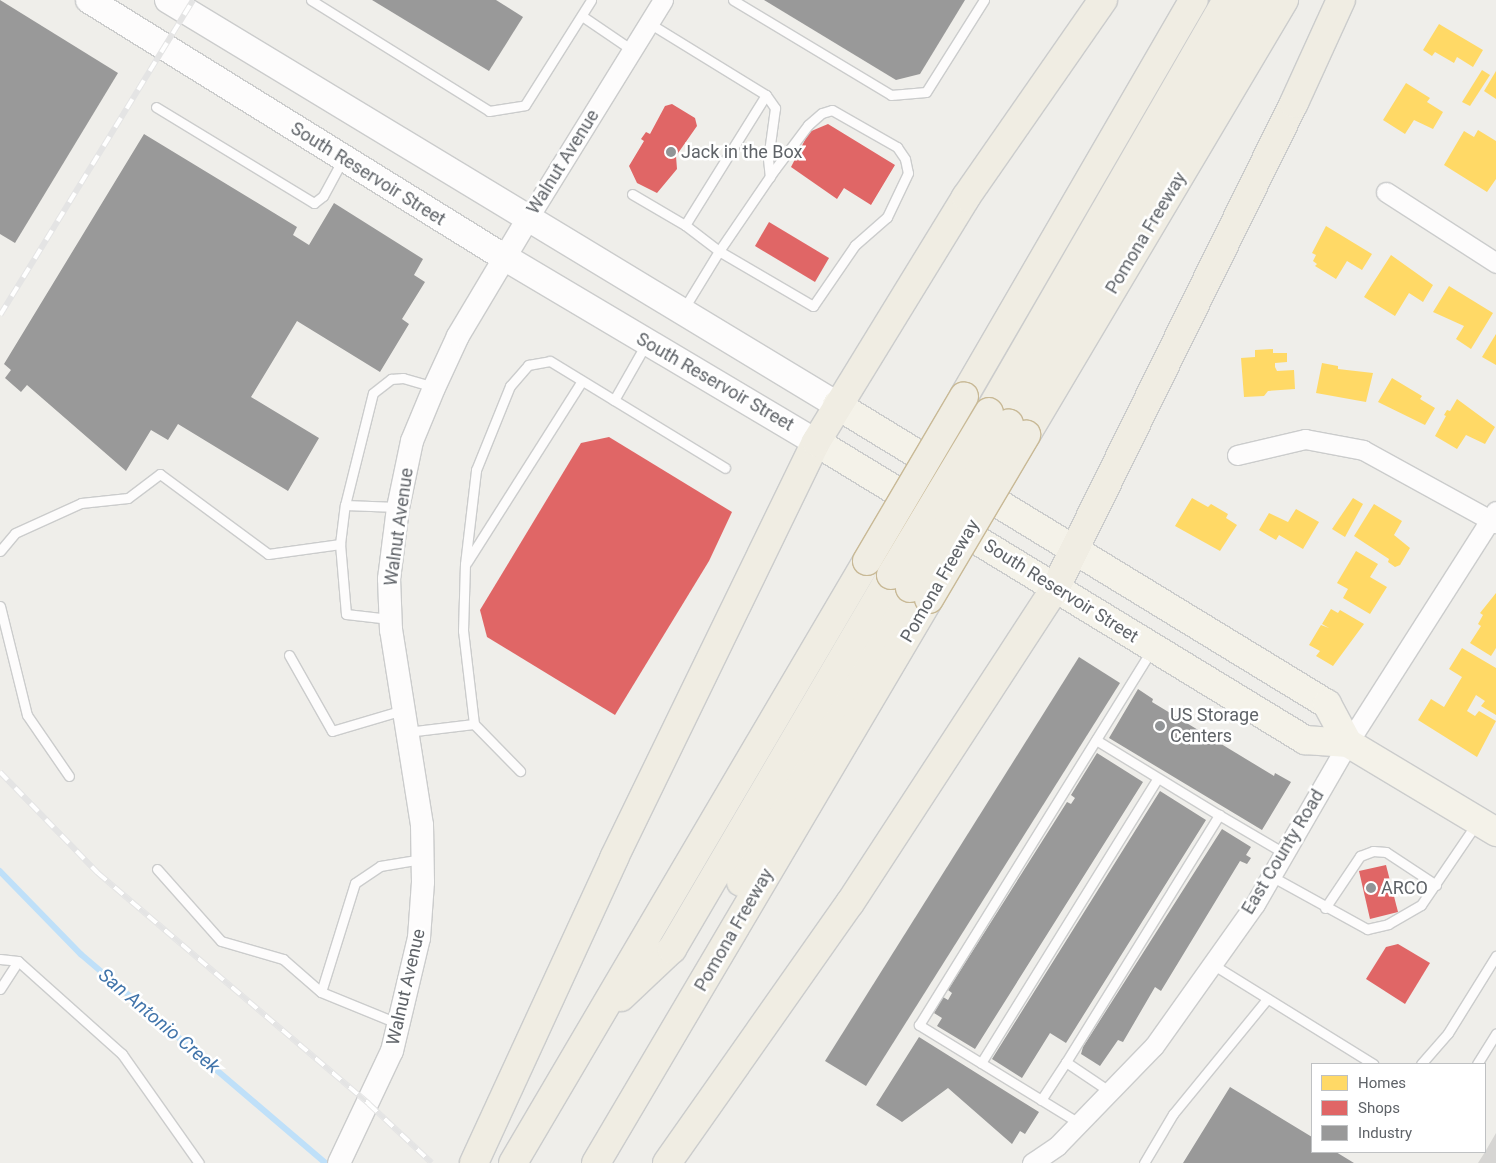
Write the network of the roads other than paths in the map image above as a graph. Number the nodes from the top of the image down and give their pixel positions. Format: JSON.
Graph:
{"nodes":[{"id":1,"x":89,"y":0,"type":"edge"},
{"id":2,"x":168,"y":0,"type":"edge"},
{"id":3,"x":311,"y":0,"type":"edge"},
{"id":4,"x":591,"y":0,"type":"edge"},
{"id":5,"x":663,"y":0,"type":"edge"},
{"id":6,"x":733,"y":0,"type":"edge"},
{"id":7,"x":984,"y":0,"type":"edge"},
{"id":8,"x":1102,"y":0,"type":"edge"},
{"id":9,"x":1194,"y":0,"type":"edge"},
{"id":10,"x":1228,"y":0,"type":"edge"},
{"id":11,"x":1256,"y":0,"type":"edge"},
{"id":12,"x":1284,"y":0,"type":"edge"},
{"id":13,"x":1341,"y":0,"type":"edge"},
{"id":14,"x":582,"y":16,"type":"junction"},
{"id":15,"x":649,"y":23,"type":"junction"},
{"id":16,"x":632,"y":50,"type":"junction"},
{"id":17,"x":766,"y":95,"type":"junction"},
{"id":18,"x":156,"y":107,"type":"dead end"},
{"id":19,"x":343,"y":159,"type":"junction"},
{"id":20,"x":770,"y":177,"type":"junction"},
{"id":21,"x":1386,"y":192,"type":"dead end"},
{"id":22,"x":632,"y":194,"type":"dead end"},
{"id":23,"x":529,"y":216,"type":"junction"},
{"id":24,"x":685,"y":225,"type":"junction"},
{"id":25,"x":719,"y":251,"type":"junction"},
{"id":26,"x":504,"y":257,"type":"junction"},
{"id":27,"x":1496,"y":263,"type":"edge"},
{"id":28,"x":683,"y":310,"type":"junction"},
{"id":29,"x":647,"y":342,"type":"junction"},
{"id":30,"x":582,"y":381,"type":"junction"},
{"id":31,"x":434,"y":388,"type":"junction"},
{"id":32,"x":614,"y":400,"type":"junction"},
{"id":33,"x":837,"y":406,"type":"junction"},
{"id":34,"x":1008,"y":423,"type":"junction"},
{"id":35,"x":816,"y":442,"type":"junction"},
{"id":36,"x":1237,"y":456,"type":"dead end"},
{"id":37,"x":725,"y":468,"type":"dead end"},
{"id":38,"x":345,"y":505,"type":"junction"},
{"id":39,"x":398,"y":507,"type":"junction"},
{"id":40,"x":1494,"y":518,"type":"edge"},
{"id":41,"x":340,"y":544,"type":"junction"},
{"id":42,"x":0,"y":552,"type":"edge"},
{"id":43,"x":1075,"y":553,"type":"junction"},
{"id":44,"x":465,"y":564,"type":"junction"},
{"id":45,"x":910,"y":587,"type":"junction"},
{"id":46,"x":1056,"y":587,"type":"junction"},
{"id":47,"x":0,"y":606,"type":"edge"},
{"id":48,"x":391,"y":619,"type":"junction"},
{"id":49,"x":1153,"y":648,"type":"junction"},
{"id":50,"x":289,"y":655,"type":"dead end"},
{"id":51,"x":405,"y":721,"type":"junction"},
{"id":52,"x":474,"y":724,"type":"junction"},
{"id":53,"x":1096,"y":740,"type":"junction"},
{"id":54,"x":1348,"y":743,"type":"junction"},
{"id":55,"x":520,"y":772,"type":"dead end"},
{"id":56,"x":69,"y":776,"type":"dead end"},
{"id":57,"x":1158,"y":778,"type":"junction"},
{"id":58,"x":1219,"y":815,"type":"junction"},
{"id":59,"x":1487,"y":827,"type":"edge"},
{"id":60,"x":1284,"y":853,"type":"junction"},
{"id":61,"x":422,"y":859,"type":"junction"},
{"id":62,"x":157,"y":869,"type":"dead end"},
{"id":63,"x":1271,"y":876,"type":"junction"},
{"id":64,"x":1436,"y":885,"type":"junction"},
{"id":65,"x":1325,"y":908,"type":"junction"},
{"id":66,"x":1496,"y":956,"type":"edge"},
{"id":67,"x":0,"y":959,"type":"edge"},
{"id":68,"x":18,"y":961,"type":"junction"},
{"id":69,"x":1212,"y":964,"type":"junction"},
{"id":70,"x":0,"y":989,"type":"edge"},
{"id":71,"x":321,"y":992,"type":"junction"},
{"id":72,"x":1267,"y":999,"type":"junction"},
{"id":73,"x":598,"y":1018,"type":"junction"},
{"id":74,"x":400,"y":1024,"type":"junction"},
{"id":75,"x":1496,"y":1034,"type":"edge"},
{"id":76,"x":1066,"y":1062,"type":"junction"},
{"id":77,"x":981,"y":1063,"type":"junction"},
{"id":78,"x":1372,"y":1063,"type":"edge"},
{"id":79,"x":1422,"y":1063,"type":"edge"},
{"id":80,"x":1478,"y":1063,"type":"edge"},
{"id":81,"x":1109,"y":1091,"type":"junction"},
{"id":82,"x":1041,"y":1100,"type":"junction"},
{"id":83,"x":1079,"y":1122,"type":"junction"},
{"id":84,"x":517,"y":1156,"type":"edge"},
{"id":85,"x":341,"y":1158,"type":"edge"},
{"id":86,"x":199,"y":1163,"type":"edge"},
{"id":87,"x":474,"y":1163,"type":"edge"},
{"id":88,"x":596,"y":1163,"type":"edge"},
{"id":89,"x":667,"y":1163,"type":"edge"},
{"id":90,"x":1032,"y":1163,"type":"edge"},
{"id":91,"x":1144,"y":1163,"type":"edge"}],
"edges":[{"from":1,"to":19,"type":"main road","name":"South Reservoir Street"},
{"from":2,"to":23,"type":"main road"},
{"from":3,"to":14,"type":"lane"},
{"from":4,"to":14,"type":"lane"},
{"from":5,"to":15,"type":"street","name":"Walnut Avenue"},
{"from":6,"to":7,"type":"lane"},
{"from":8,"to":33,"type":"highway"},
{"from":9,"to":73,"type":"highway","bridge":true},
{"from":10,"to":34,"type":"highway"},
{"from":11,"to":34,"type":"highway"},
{"from":12,"to":34,"type":"highway","name":"Pomona Freeway"},
{"from":13,"to":43,"type":"highway"},
{"from":14,"to":16,"type":"lane"},
{"from":15,"to":16,"type":"street","name":"Walnut Avenue"},
{"from":15,"to":17,"type":"lane"},
{"from":16,"to":23,"type":"street","name":"Walnut Avenue"},
{"from":17,"to":20,"type":"lane"},
{"from":17,"to":24,"type":"lane"},
{"from":18,"to":19,"type":"lane"},
{"from":19,"to":26,"type":"main road","name":"South Reservoir Street"},
{"from":20,"to":25,"type":"lane"},
{"from":20,"to":25,"type":"lane"},
{"from":21,"to":27,"type":"street"},
{"from":22,"to":24,"type":"lane"},
{"from":23,"to":26,"type":"street","name":"Walnut Avenue"},
{"from":23,"to":28,"type":"main road"},
{"from":24,"to":25,"type":"lane"},
{"from":25,"to":28,"type":"lane"},
{"from":26,"to":29,"type":"main road","name":"South Reservoir Street"},
{"from":26,"to":31,"type":"street","name":"Walnut Avenue"},
{"from":28,"to":33,"type":"main road"},
{"from":29,"to":32,"type":"lane"},
{"from":29,"to":35,"type":"main road","name":"South Reservoir Street"},
{"from":30,"to":32,"type":"lane"},
{"from":30,"to":44,"type":"lane"},
{"from":30,"to":44,"type":"lane"},
{"from":31,"to":38,"type":"lane"},
{"from":31,"to":39,"type":"street","name":"Walnut Avenue"},
{"from":32,"to":37,"type":"lane"},
{"from":33,"to":35,"type":"highway"},
{"from":33,"to":43,"type":"main road"},
{"from":34,"to":45,"type":"highway","name":"Pomona Freeway","bridge":true},
{"from":34,"to":45,"type":"highway","bridge":true},
{"from":35,"to":46,"type":"main road","name":"South Reservoir Street"},
{"from":35,"to":87,"type":"highway"},
{"from":36,"to":40,"type":"street"},
{"from":38,"to":39,"type":"lane"},
{"from":38,"to":41,"type":"lane"},
{"from":39,"to":48,"type":"street","name":"Walnut Avenue"},
{"from":40,"to":54,"type":"street","name":"East County Road"},
{"from":41,"to":42,"type":"lane"},
{"from":41,"to":48,"type":"lane"},
{"from":43,"to":46,"type":"highway"},
{"from":43,"to":54,"type":"main road"},
{"from":44,"to":52,"type":"lane"},
{"from":45,"to":73,"type":"highway"},
{"from":45,"to":88,"type":"highway","name":"Pomona Freeway"},
{"from":46,"to":49,"type":"main road","name":"South Reservoir Street"},
{"from":46,"to":89,"type":"highway"},
{"from":47,"to":56,"type":"lane"},
{"from":48,"to":51,"type":"street","name":"Walnut Avenue"},
{"from":49,"to":53,"type":"lane"},
{"from":49,"to":54,"type":"main road","name":"South Reservoir Street"},
{"from":50,"to":51,"type":"lane"},
{"from":51,"to":52,"type":"lane"},
{"from":51,"to":61,"type":"street","name":"Walnut Avenue"},
{"from":52,"to":55,"type":"lane"},
{"from":53,"to":57,"type":"lane"},
{"from":53,"to":77,"type":"lane"},
{"from":54,"to":59,"type":"main road","name":"South Reservoir Street"},
{"from":54,"to":60,"type":"street","name":"East County Road"},
{"from":57,"to":58,"type":"lane"},
{"from":57,"to":77,"type":"lane"},
{"from":58,"to":60,"type":"lane"},
{"from":58,"to":76,"type":"lane"},
{"from":59,"to":64,"type":"lane"},
{"from":60,"to":63,"type":"street","name":"East County Road"},
{"from":61,"to":71,"type":"lane"},
{"from":61,"to":74,"type":"street","name":"Walnut Avenue"},
{"from":62,"to":71,"type":"lane"},
{"from":63,"to":65,"type":"lane"},
{"from":63,"to":69,"type":"street","name":"East County Road"},
{"from":64,"to":65,"type":"lane"},
{"from":64,"to":65,"type":"lane"},
{"from":66,"to":79,"type":"lane"},
{"from":67,"to":68,"type":"lane"},
{"from":68,"to":70,"type":"lane"},
{"from":68,"to":86,"type":"lane"},
{"from":69,"to":72,"type":"lane"},
{"from":69,"to":81,"type":"street","name":"East County Road"},
{"from":71,"to":74,"type":"lane"},
{"from":72,"to":78,"type":"lane"},
{"from":72,"to":91,"type":"lane"},
{"from":73,"to":84,"type":"highway"},
{"from":74,"to":85,"type":"street","name":"Walnut Avenue"},
{"from":75,"to":80,"type":"lane"},
{"from":76,"to":81,"type":"lane"},
{"from":76,"to":82,"type":"lane"},
{"from":77,"to":82,"type":"lane"},
{"from":81,"to":83,"type":"street","name":"East County Road"},
{"from":82,"to":83,"type":"lane"},
{"from":83,"to":90,"type":"street","name":"East County Road"}]}
